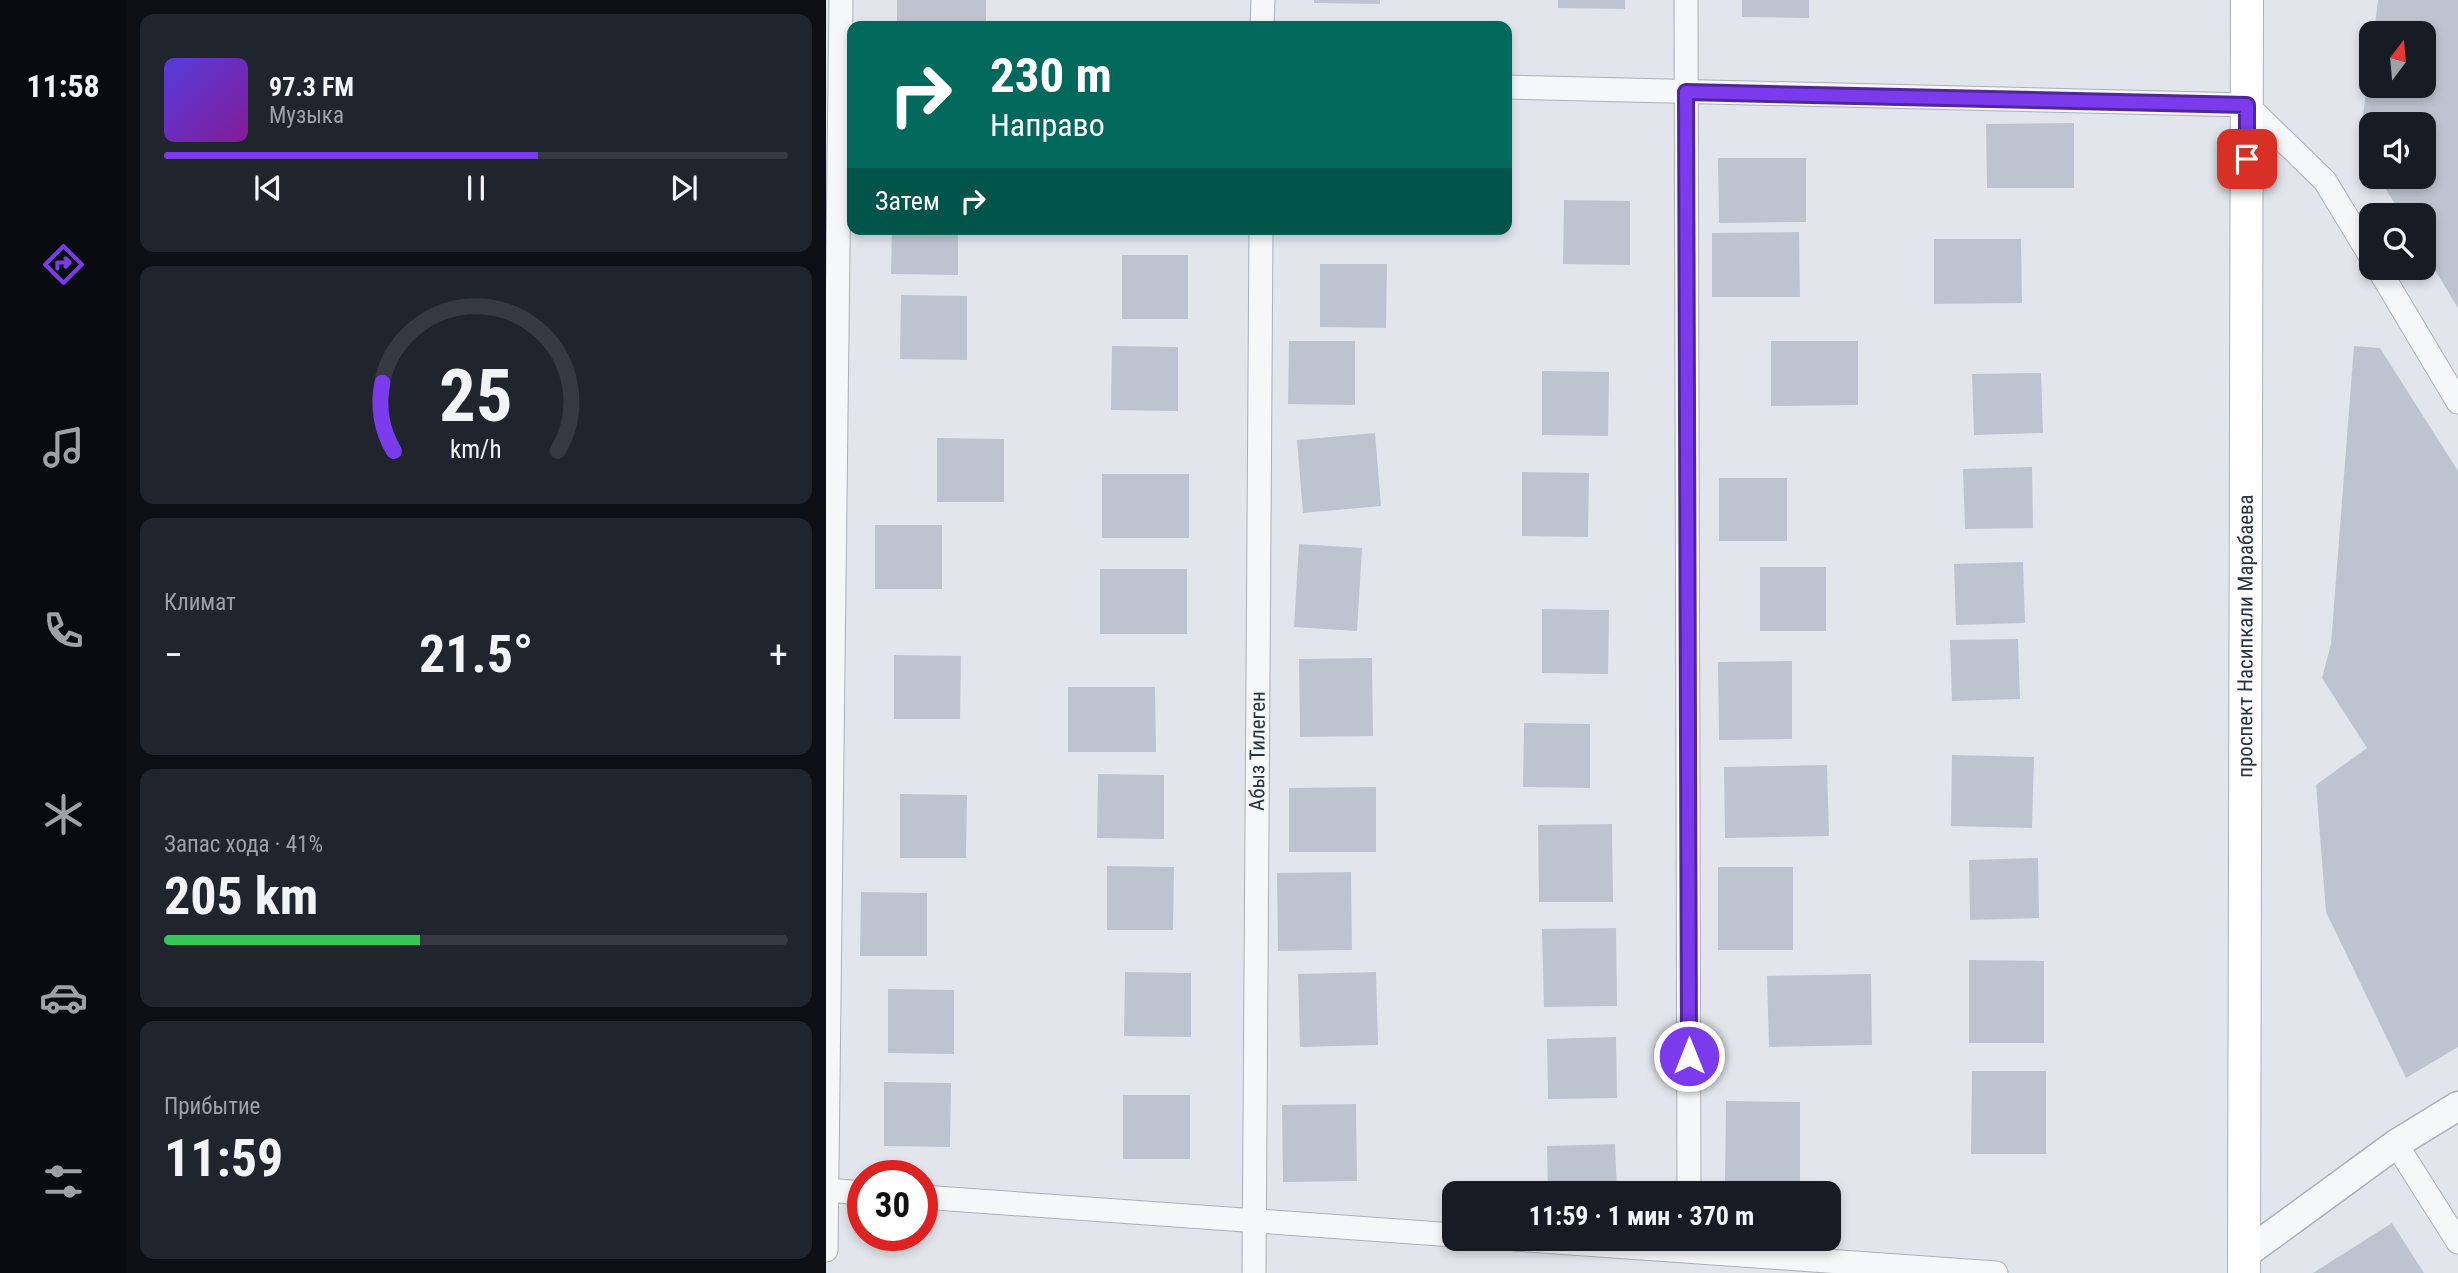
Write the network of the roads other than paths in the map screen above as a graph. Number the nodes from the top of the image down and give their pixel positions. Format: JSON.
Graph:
{"nodes":[{"id":1,"x":841,"y":0,"type":"edge"},
{"id":2,"x":1263,"y":0,"type":"edge"},
{"id":3,"x":1686,"y":0,"type":"edge"},
{"id":4,"x":2247,"y":0,"type":"edge"},
{"id":5,"x":1262,"y":21,"type":"edge"},
{"id":6,"x":839,"y":71,"type":"edge"},
{"id":7,"x":1512,"y":87,"type":"edge"},
{"id":8,"x":1686,"y":92,"type":"junction"},
{"id":9,"x":2247,"y":105,"type":"junction"},
{"id":10,"x":1261,"y":235,"type":"edge"},
{"id":11,"x":2359,"y":237,"type":"edge"},
{"id":12,"x":2385,"y":280,"type":"edge"},
{"id":13,"x":2458,"y":402,"type":"edge"},
{"id":14,"x":2458,"y":1106,"type":"edge"},
{"id":15,"x":2396,"y":1144,"type":"junction"},
{"id":16,"x":1689,"y":1181,"type":"edge"},
{"id":17,"x":826,"y":1190,"type":"edge"},
{"id":18,"x":847,"y":1192,"type":"edge"},
{"id":19,"x":938,"y":1198,"type":"edge"},
{"id":20,"x":1254,"y":1221,"type":"junction"},
{"id":21,"x":1442,"y":1234,"type":"edge"},
{"id":22,"x":2458,"y":1242,"type":"edge"},
{"id":23,"x":826,"y":1251,"type":"edge"},
{"id":24,"x":1655,"y":1251,"type":"edge"},
{"id":25,"x":1690,"y":1254,"type":"edge"},
{"id":26,"x":2244,"y":1264,"type":"edge"},
{"id":27,"x":1254,"y":1273,"type":"edge"},
{"id":28,"x":1996,"y":1273,"type":"edge"}],
"edges":[{"from":1,"to":6,"type":"street"},
{"from":2,"to":5,"type":"street"},
{"from":3,"to":8,"type":"street"},
{"from":4,"to":9,"type":"main road","name":"проспект Насипкали Марабаева"},
{"from":6,"to":17,"type":"street"},
{"from":7,"to":8,"type":"street"},
{"from":8,"to":9,"type":"street"},
{"from":8,"to":16,"type":"street"},
{"from":9,"to":11,"type":"street"},
{"from":9,"to":26,"type":"main road","name":"проспект Насипкали Марабаева"},
{"from":10,"to":20,"type":"street","name":"Абыз Тилеген"},
{"from":12,"to":13,"type":"street"},
{"from":14,"to":15,"type":"street"},
{"from":15,"to":22,"type":"street"},
{"from":15,"to":26,"type":"street"},
{"from":17,"to":18,"type":"street"},
{"from":17,"to":23,"type":"street"},
{"from":19,"to":20,"type":"street"},
{"from":20,"to":21,"type":"street"},
{"from":20,"to":27,"type":"street","name":"Абыз Тилеген"},
{"from":24,"to":25,"type":"street"},
{"from":25,"to":28,"type":"street"}]}
